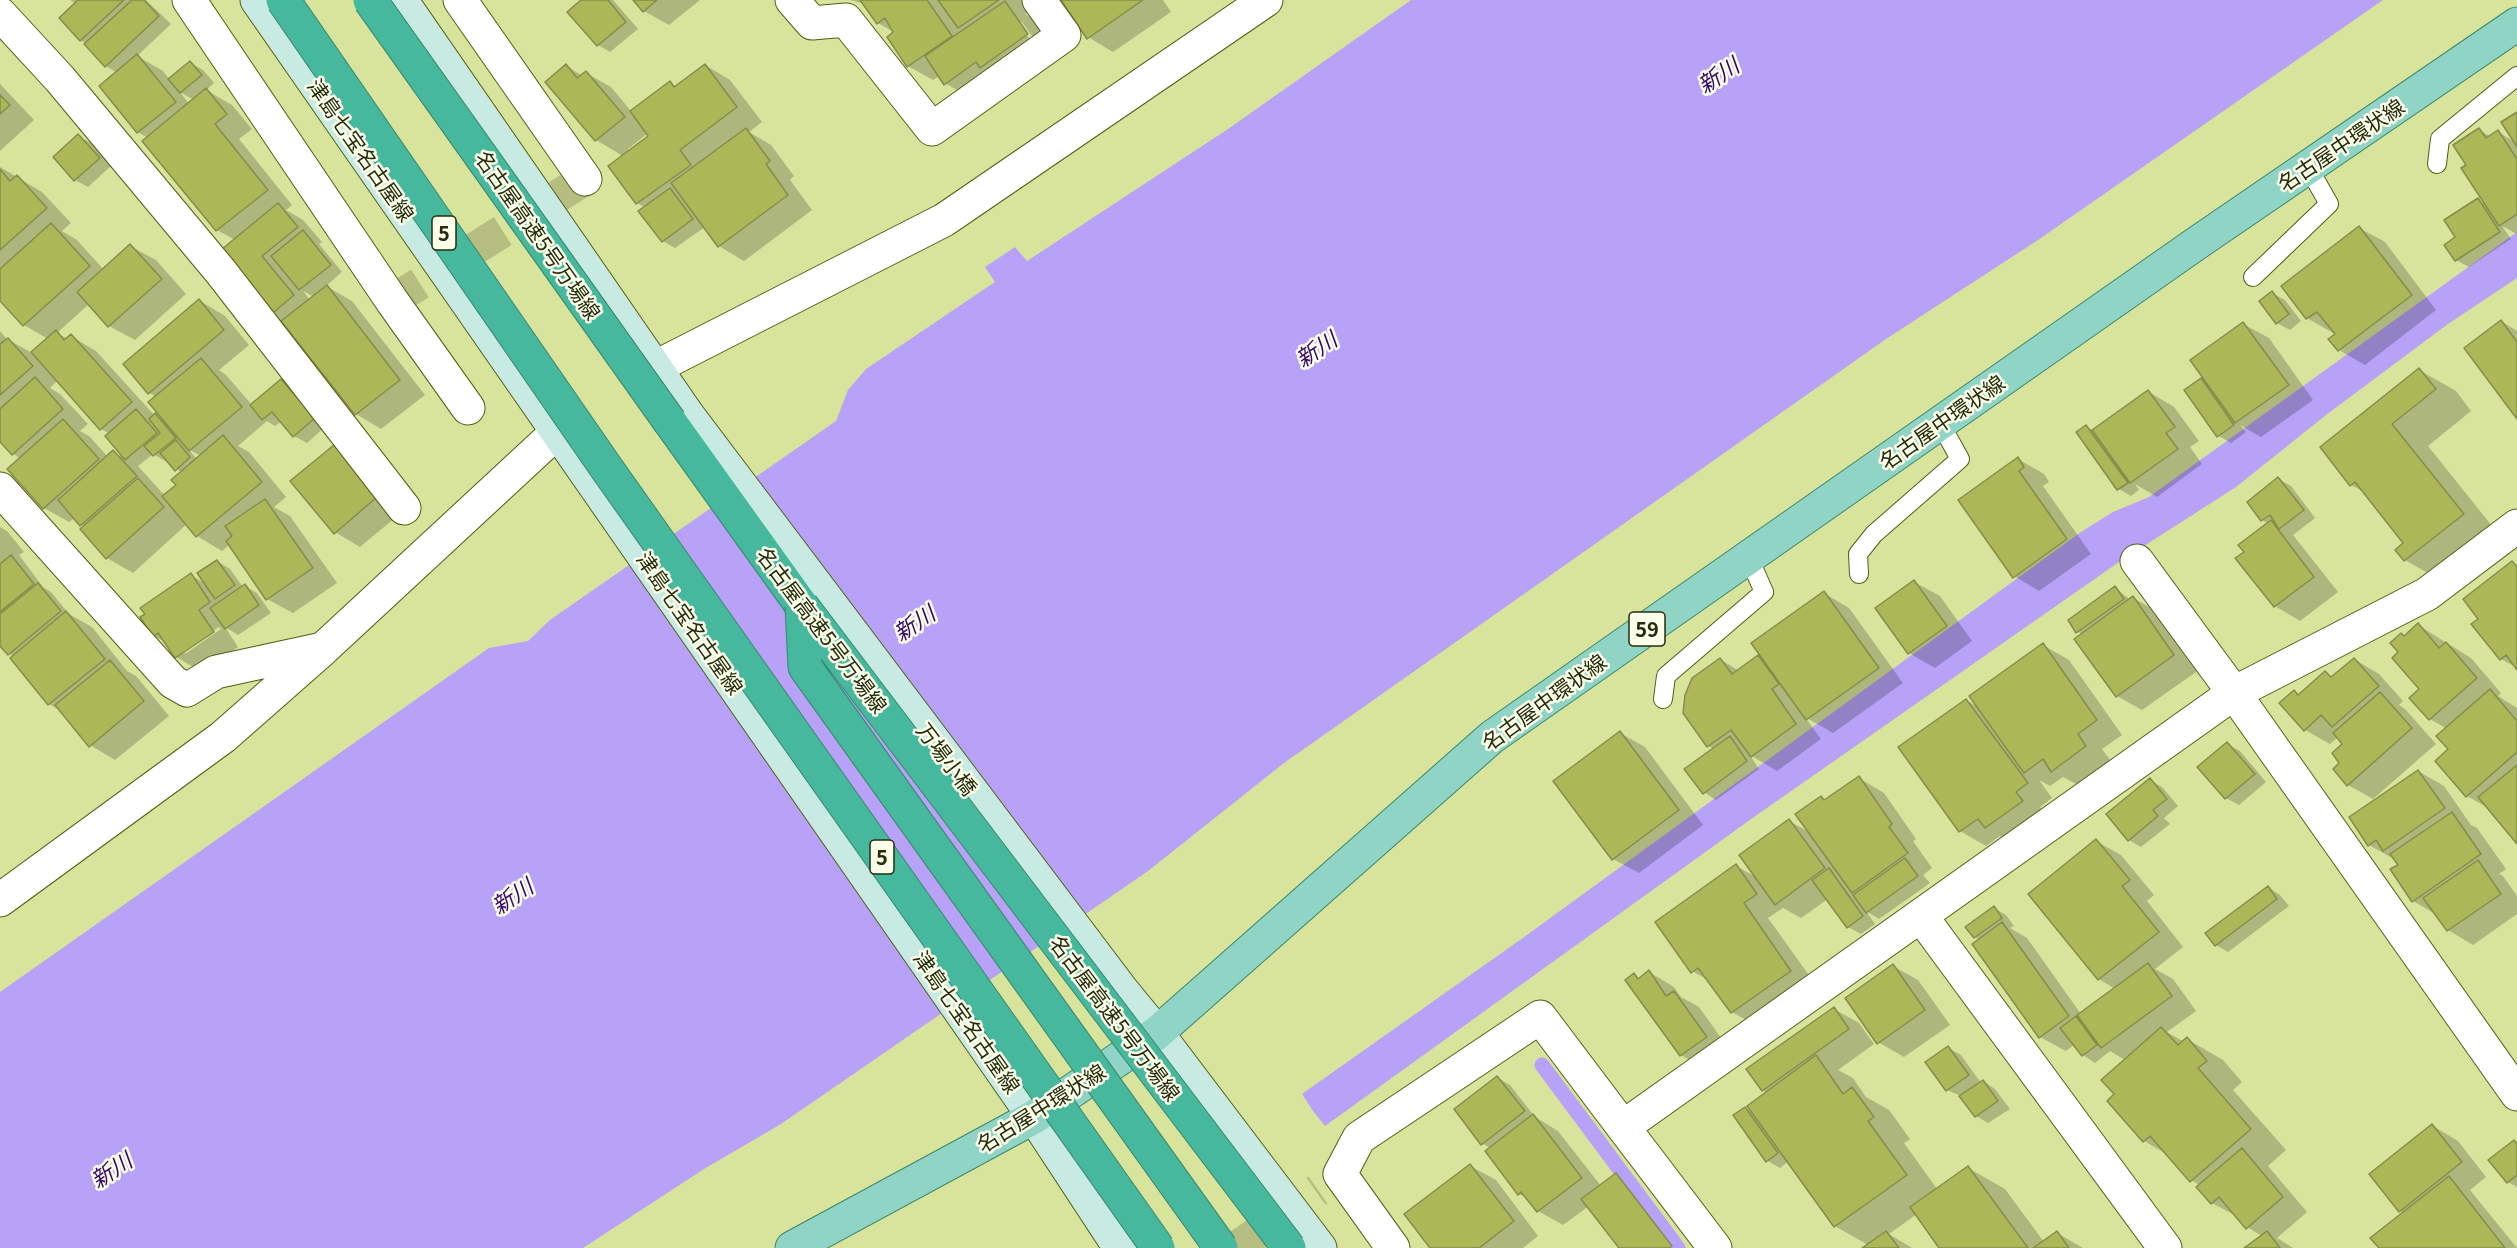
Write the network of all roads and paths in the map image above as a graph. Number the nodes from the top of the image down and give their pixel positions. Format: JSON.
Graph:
{"nodes":[{"id":1,"x":189,"y":0,"type":"edge"},
{"id":2,"x":257,"y":0,"type":"edge"},
{"id":3,"x":283,"y":0,"type":"edge"},
{"id":4,"x":370,"y":0,"type":"edge"},
{"id":5,"x":401,"y":0,"type":"edge"},
{"id":6,"x":460,"y":0,"type":"edge"},
{"id":7,"x":792,"y":0,"type":"edge"},
{"id":8,"x":1039,"y":0,"type":"edge"},
{"id":9,"x":1266,"y":0,"type":"edge"},
{"id":10,"x":0,"y":14,"type":"edge"},
{"id":11,"x":2513,"y":35,"type":"edge"},
{"id":12,"x":2517,"y":76,"type":"edge"},
{"id":13,"x":2437,"y":164,"type":"dead end"},
{"id":14,"x":2308,"y":167,"type":"junction"},
{"id":15,"x":585,"y":179,"type":"dead end"},
{"id":16,"x":2253,"y":277,"type":"dead end"},
{"id":17,"x":654,"y":368,"type":"junction"},
{"id":18,"x":468,"y":408,"type":"dead end"},
{"id":19,"x":1940,"y":423,"type":"junction"},
{"id":20,"x":556,"y":433,"type":"junction"},
{"id":21,"x":0,"y":489,"type":"edge"},
{"id":22,"x":404,"y":508,"type":"dead end"},
{"id":23,"x":2517,"y":526,"type":"edge"},
{"id":24,"x":1749,"y":558,"type":"junction"},
{"id":25,"x":2137,"y":561,"type":"dead end"},
{"id":26,"x":1858,"y":574,"type":"dead end"},
{"id":27,"x":802,"y":606,"type":"junction"},
{"id":28,"x":323,"y":649,"type":"junction"},
{"id":29,"x":2234,"y":693,"type":"junction"},
{"id":30,"x":1663,"y":699,"type":"dead end"},
{"id":31,"x":0,"y":900,"type":"edge"},
{"id":32,"x":1921,"y":916,"type":"junction"},
{"id":33,"x":1157,"y":1033,"type":"junction"},
{"id":34,"x":2517,"y":1094,"type":"edge"},
{"id":35,"x":1034,"y":1117,"type":"junction"},
{"id":36,"x":1623,"y":1127,"type":"junction"},
{"id":37,"x":792,"y":1248,"type":"edge"},
{"id":38,"x":1120,"y":1248,"type":"edge"},
{"id":39,"x":1158,"y":1248,"type":"edge"},
{"id":40,"x":1221,"y":1248,"type":"edge"},
{"id":41,"x":1289,"y":1248,"type":"edge"},
{"id":42,"x":1320,"y":1248,"type":"edge"},
{"id":43,"x":1394,"y":1248,"type":"edge"},
{"id":44,"x":1715,"y":1248,"type":"edge"},
{"id":45,"x":2165,"y":1248,"type":"edge"}],
"edges":[{"from":1,"to":18,"type":"street"},
{"from":2,"to":20,"type":"main road","name":"津島七宝名古屋線"},
{"from":3,"to":39,"type":"highway","number":"5","bridge":true},
{"from":4,"to":27,"type":"highway","name":"名古屋高速5号万場線","bridge":true},
{"from":5,"to":17,"type":"main road"},
{"from":6,"to":15,"type":"street"},
{"from":7,"to":8,"type":"street"},
{"from":9,"to":17,"type":"street"},
{"from":10,"to":22,"type":"street"},
{"from":11,"to":14,"type":"main road","name":"名古屋中環状線","number":"59"},
{"from":12,"to":13,"type":"lane"},
{"from":14,"to":16,"type":"lane"},
{"from":14,"to":19,"type":"main road","name":"名古屋中環状線","number":"59"},
{"from":17,"to":33,"type":"main road","name":"万場小橋"},
{"from":19,"to":24,"type":"main road","name":"名古屋中環状線","number":"59"},
{"from":19,"to":26,"type":"lane"},
{"from":20,"to":28,"type":"street"},
{"from":20,"to":35,"type":"main road","name":"津島七宝名古屋線"},
{"from":21,"to":28,"type":"street"},
{"from":23,"to":29,"type":"street"},
{"from":24,"to":30,"type":"lane"},
{"from":24,"to":33,"type":"main road","name":"名古屋中環状線","number":"59"},
{"from":25,"to":29,"type":"street"},
{"from":27,"to":40,"type":"highway","bridge":true},
{"from":27,"to":41,"type":"highway","name":"名古屋高速5号万場線","bridge":true},
{"from":28,"to":31,"type":"street"},
{"from":29,"to":32,"type":"street"},
{"from":29,"to":34,"type":"street"},
{"from":32,"to":36,"type":"street"},
{"from":32,"to":45,"type":"street"},
{"from":33,"to":35,"type":"main road","name":"名古屋中環状線","number":"59"},
{"from":33,"to":42,"type":"main road"},
{"from":35,"to":37,"type":"main road","name":"名古屋中環状線","number":"59"},
{"from":35,"to":38,"type":"main road","name":"津島七宝名古屋線"},
{"from":36,"to":43,"type":"street"},
{"from":36,"to":44,"type":"street"}]}
